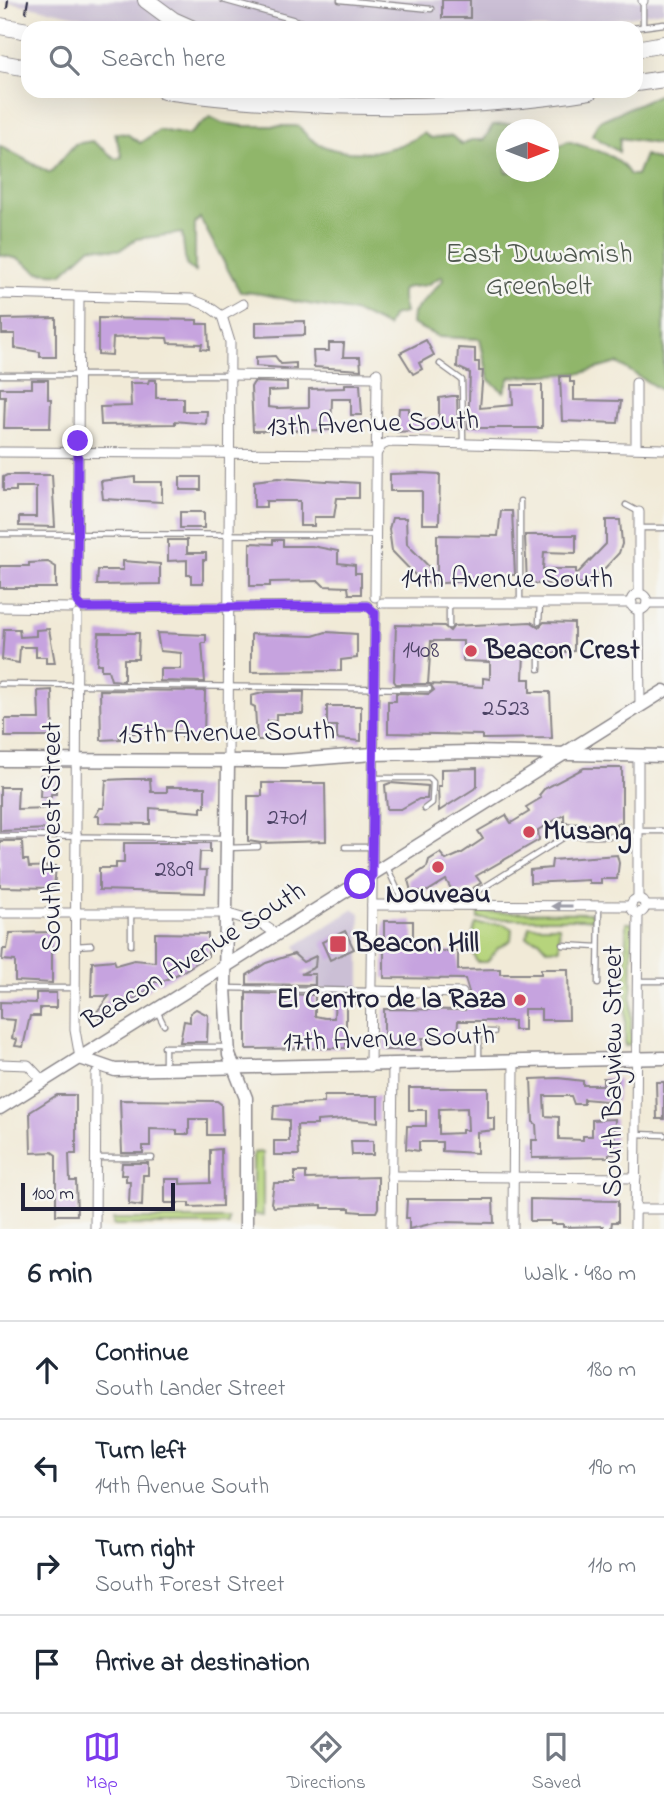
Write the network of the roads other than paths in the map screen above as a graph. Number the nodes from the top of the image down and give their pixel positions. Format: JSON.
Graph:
{"nodes":[{"id":1,"x":146,"y":0,"type":"edge"},
{"id":2,"x":223,"y":0,"type":"edge"},
{"id":3,"x":340,"y":0,"type":"edge"},
{"id":4,"x":643,"y":0,"type":"edge"},
{"id":5,"x":431,"y":9,"type":"dead end"},
{"id":6,"x":175,"y":21,"type":"edge"},
{"id":7,"x":299,"y":21,"type":"edge"},
{"id":8,"x":664,"y":24,"type":"edge"},
{"id":9,"x":643,"y":25,"type":"joint"},
{"id":10,"x":0,"y":26,"type":"edge"},
{"id":11,"x":21,"y":30,"type":"edge"},
{"id":12,"x":664,"y":44,"type":"edge"},
{"id":13,"x":643,"y":48,"type":"edge"},
{"id":14,"x":0,"y":63,"type":"edge"},
{"id":15,"x":21,"y":67,"type":"edge"},
{"id":16,"x":664,"y":79,"type":"edge"},
{"id":17,"x":643,"y":82,"type":"edge"},
{"id":18,"x":226,"y":98,"type":"edge"},
{"id":19,"x":547,"y":98,"type":"edge"},
{"id":20,"x":0,"y":294,"type":"edge"},
{"id":21,"x":79,"y":297,"type":"junction"},
{"id":22,"x":243,"y":304,"type":"dead end"},
{"id":23,"x":222,"y":316,"type":"junction"},
{"id":24,"x":440,"y":364,"type":"dead end"},
{"id":25,"x":0,"y":375,"type":"edge"},
{"id":26,"x":79,"y":375,"type":"junction"},
{"id":27,"x":230,"y":375,"type":"junction"},
{"id":28,"x":636,"y":383,"type":"dead end"},
{"id":29,"x":463,"y":442,"type":"junction"},
{"id":30,"x":636,"y":447,"type":"junction"},
{"id":31,"x":664,"y":449,"type":"edge"},
{"id":32,"x":0,"y":452,"type":"edge"},
{"id":33,"x":78,"y":453,"type":"junction"},
{"id":34,"x":230,"y":453,"type":"junction"},
{"id":35,"x":376,"y":454,"type":"junction"},
{"id":36,"x":520,"y":501,"type":"dead end"},
{"id":37,"x":626,"y":505,"type":"dead end"},
{"id":38,"x":639,"y":512,"type":"joint"},
{"id":39,"x":640,"y":528,"type":"junction"},
{"id":40,"x":664,"y":528,"type":"edge"},
{"id":41,"x":229,"y":533,"type":"junction"},
{"id":42,"x":0,"y":534,"type":"edge"},
{"id":43,"x":78,"y":534,"type":"junction"},
{"id":44,"x":375,"y":535,"type":"junction"},
{"id":45,"x":379,"y":600,"type":"junction"},
{"id":46,"x":449,"y":603,"type":"junction"},
{"id":47,"x":520,"y":603,"type":"junction"},
{"id":48,"x":540,"y":603,"type":"junction"},
{"id":49,"x":664,"y":603,"type":"edge"},
{"id":50,"x":639,"y":605,"type":"junction"},
{"id":51,"x":367,"y":606,"type":"junction"},
{"id":52,"x":0,"y":607,"type":"edge"},
{"id":53,"x":229,"y":607,"type":"junction"},
{"id":54,"x":77,"y":608,"type":"junction"},
{"id":55,"x":375,"y":613,"type":"junction"},
{"id":56,"x":539,"y":622,"type":"dead end"},
{"id":57,"x":449,"y":626,"type":"dead end"},
{"id":58,"x":539,"y":650,"type":"dead end"},
{"id":59,"x":539,"y":669,"type":"dead end"},
{"id":60,"x":0,"y":684,"type":"edge"},
{"id":61,"x":76,"y":685,"type":"junction"},
{"id":62,"x":229,"y":686,"type":"junction"},
{"id":63,"x":374,"y":688,"type":"junction"},
{"id":64,"x":429,"y":689,"type":"dead end"},
{"id":65,"x":663,"y":695,"type":"edge"},
{"id":66,"x":640,"y":706,"type":"junction"},
{"id":67,"x":373,"y":754,"type":"junction"},
{"id":68,"x":566,"y":754,"type":"junction"},
{"id":69,"x":638,"y":756,"type":"junction"},
{"id":70,"x":664,"y":756,"type":"edge"},
{"id":71,"x":0,"y":760,"type":"edge"},
{"id":72,"x":76,"y":760,"type":"junction"},
{"id":73,"x":228,"y":762,"type":"junction"},
{"id":74,"x":373,"y":778,"type":"junction"},
{"id":75,"x":424,"y":809,"type":"dead end"},
{"id":76,"x":664,"y":831,"type":"edge"},
{"id":77,"x":638,"y":834,"type":"junction"},
{"id":78,"x":0,"y":836,"type":"edge"},
{"id":79,"x":76,"y":836,"type":"junction"},
{"id":80,"x":227,"y":843,"type":"junction"},
{"id":81,"x":258,"y":847,"type":"dead end"},
{"id":82,"x":345,"y":847,"type":"dead end"},
{"id":83,"x":373,"y":847,"type":"junction"},
{"id":84,"x":387,"y":867,"type":"junction"},
{"id":85,"x":372,"y":877,"type":"junction"},
{"id":86,"x":372,"y":905,"type":"junction"},
{"id":87,"x":399,"y":905,"type":"junction"},
{"id":88,"x":463,"y":906,"type":"junction"},
{"id":89,"x":638,"y":906,"type":"junction"},
{"id":90,"x":664,"y":906,"type":"edge"},
{"id":91,"x":599,"y":907,"type":"junction"},
{"id":92,"x":0,"y":913,"type":"edge"},
{"id":93,"x":225,"y":913,"type":"junction"},
{"id":94,"x":75,"y":914,"type":"junction"},
{"id":95,"x":131,"y":914,"type":"junction"},
{"id":96,"x":277,"y":934,"type":"junction"},
{"id":97,"x":91,"y":945,"type":"dead end"},
{"id":98,"x":131,"y":945,"type":"dead end"},
{"id":99,"x":563,"y":945,"type":"dead end"},
{"id":100,"x":75,"y":946,"type":"junction"},
{"id":101,"x":598,"y":947,"type":"junction"},
{"id":102,"x":225,"y":969,"type":"junction"},
{"id":103,"x":637,"y":981,"type":"junction"},
{"id":104,"x":664,"y":981,"type":"edge"},
{"id":105,"x":598,"y":984,"type":"dead end"},
{"id":106,"x":0,"y":988,"type":"edge"},
{"id":107,"x":75,"y":988,"type":"junction"},
{"id":108,"x":225,"y":988,"type":"junction"},
{"id":109,"x":370,"y":991,"type":"junction"},
{"id":110,"x":462,"y":993,"type":"dead end"},
{"id":111,"x":158,"y":1010,"type":"junction"},
{"id":112,"x":164,"y":1024,"type":"dead end"},
{"id":113,"x":494,"y":1032,"type":"dead end"},
{"id":114,"x":229,"y":1047,"type":"junction"},
{"id":115,"x":80,"y":1058,"type":"junction"},
{"id":116,"x":637,"y":1058,"type":"junction"},
{"id":117,"x":664,"y":1058,"type":"edge"},
{"id":118,"x":514,"y":1061,"type":"junction"},
{"id":119,"x":479,"y":1062,"type":"junction"},
{"id":120,"x":0,"y":1065,"type":"edge"},
{"id":121,"x":393,"y":1066,"type":"junction"},
{"id":122,"x":370,"y":1067,"type":"junction"},
{"id":123,"x":233,"y":1068,"type":"junction"},
{"id":124,"x":115,"y":1070,"type":"junction"},
{"id":125,"x":165,"y":1070,"type":"junction"},
{"id":126,"x":96,"y":1074,"type":"junction"},
{"id":127,"x":43,"y":1082,"type":"junction"},
{"id":128,"x":0,"y":1108,"type":"edge"},
{"id":129,"x":637,"y":1134,"type":"junction"},
{"id":130,"x":664,"y":1135,"type":"edge"},
{"id":131,"x":96,"y":1158,"type":"junction"},
{"id":132,"x":152,"y":1158,"type":"dead end"},
{"id":133,"x":391,"y":1176,"type":"junction"},
{"id":134,"x":513,"y":1177,"type":"junction"},
{"id":135,"x":636,"y":1178,"type":"junction"},
{"id":136,"x":635,"y":1209,"type":"junction"},
{"id":137,"x":664,"y":1209,"type":"edge"},
{"id":138,"x":95,"y":1229,"type":"edge"},
{"id":139,"x":246,"y":1229,"type":"edge"},
{"id":140,"x":391,"y":1229,"type":"edge"},
{"id":141,"x":513,"y":1229,"type":"edge"},
{"id":142,"x":635,"y":1229,"type":"edge"}],
"edges":[{"from":1,"to":6,"type":"highway"},
{"from":2,"to":7,"type":"lane"},
{"from":3,"to":5,"type":"lane"},
{"from":4,"to":9,"type":"lane"},
{"from":8,"to":9,"type":"lane"},
{"from":10,"to":11,"type":"highway","bridge":true},
{"from":12,"to":13,"type":"highway"},
{"from":14,"to":15,"type":"highway","bridge":true},
{"from":16,"to":17,"type":"highway"},
{"from":18,"to":19,"type":"highway"},
{"from":20,"to":21,"type":"street"},
{"from":21,"to":23,"type":"street"},
{"from":21,"to":26,"type":"street","name":"South Forest Street"},
{"from":22,"to":23,"type":"street"},
{"from":23,"to":27,"type":"street"},
{"from":24,"to":29,"type":"lane"},
{"from":25,"to":26,"type":"lane"},
{"from":26,"to":27,"type":"lane"},
{"from":26,"to":33,"type":"street","name":"South Forest Street"},
{"from":27,"to":34,"type":"street"},
{"from":27,"to":35,"type":"street"},
{"from":28,"to":30,"type":"street"},
{"from":29,"to":30,"type":"street","name":"13th Avenue South"},
{"from":29,"to":35,"type":"street","name":"13th Avenue South"},
{"from":30,"to":31,"type":"street","name":"13th Avenue South"},
{"from":32,"to":33,"type":"street","name":"13th Avenue South"},
{"from":33,"to":34,"type":"street","name":"13th Avenue South"},
{"from":33,"to":43,"type":"street","name":"South Forest Street"},
{"from":34,"to":35,"type":"street","name":"13th Avenue South"},
{"from":34,"to":41,"type":"street"},
{"from":35,"to":44,"type":"street"},
{"from":36,"to":47,"type":"lane"},
{"from":37,"to":38,"type":"lane"},
{"from":38,"to":39,"type":"street"},
{"from":39,"to":40,"type":"lane"},
{"from":39,"to":50,"type":"street"},
{"from":41,"to":43,"type":"lane"},
{"from":41,"to":44,"type":"lane"},
{"from":41,"to":53,"type":"street"},
{"from":42,"to":43,"type":"lane"},
{"from":43,"to":54,"type":"street","name":"South Forest Street"},
{"from":44,"to":45,"type":"street"},
{"from":45,"to":46,"type":"street","name":"14th Avenue South"},
{"from":45,"to":51,"type":"street"},
{"from":45,"to":55,"type":"street"},
{"from":46,"to":47,"type":"street","name":"14th Avenue South"},
{"from":46,"to":57,"type":"lane"},
{"from":47,"to":48,"type":"street","name":"14th Avenue South"},
{"from":48,"to":50,"type":"street","name":"14th Avenue South"},
{"from":48,"to":56,"type":"lane"},
{"from":49,"to":50,"type":"street","name":"14th Avenue South"},
{"from":50,"to":66,"type":"street"},
{"from":51,"to":53,"type":"street","name":"14th Avenue South"},
{"from":51,"to":55,"type":"street"},
{"from":52,"to":54,"type":"street","name":"14th Avenue South"},
{"from":53,"to":54,"type":"street","name":"14th Avenue South"},
{"from":53,"to":62,"type":"street"},
{"from":54,"to":61,"type":"street","name":"South Forest Street"},
{"from":55,"to":63,"type":"street"},
{"from":58,"to":59,"type":"lane"},
{"from":60,"to":61,"type":"lane"},
{"from":61,"to":62,"type":"lane"},
{"from":61,"to":72,"type":"street","name":"South Forest Street"},
{"from":62,"to":63,"type":"lane"},
{"from":62,"to":73,"type":"street"},
{"from":63,"to":64,"type":"lane"},
{"from":63,"to":67,"type":"street"},
{"from":65,"to":66,"type":"main road","name":"Beacon Avenue South"},
{"from":66,"to":68,"type":"main road","name":"Beacon Avenue South"},
{"from":67,"to":68,"type":"main road","name":"15th Avenue South"},
{"from":67,"to":73,"type":"main road","name":"15th Avenue South"},
{"from":67,"to":74,"type":"street"},
{"from":68,"to":69,"type":"main road","name":"15th Avenue South"},
{"from":68,"to":84,"type":"main road","name":"Beacon Avenue South"},
{"from":69,"to":70,"type":"main road","name":"15th Avenue South"},
{"from":69,"to":77,"type":"street","name":"South Bayview Street"},
{"from":71,"to":72,"type":"main road","name":"15th Avenue South"},
{"from":72,"to":73,"type":"main road","name":"15th Avenue South"},
{"from":72,"to":79,"type":"street","name":"South Forest Street"},
{"from":73,"to":80,"type":"main road"},
{"from":74,"to":75,"type":"lane"},
{"from":74,"to":83,"type":"street"},
{"from":76,"to":77,"type":"lane"},
{"from":77,"to":88,"type":"lane"},
{"from":77,"to":89,"type":"street","name":"South Bayview Street"},
{"from":78,"to":79,"type":"lane"},
{"from":79,"to":80,"type":"lane"},
{"from":79,"to":94,"type":"street","name":"South Forest Street"},
{"from":80,"to":81,"type":"lane"},
{"from":80,"to":93,"type":"main road"},
{"from":82,"to":83,"type":"lane"},
{"from":83,"to":85,"type":"street"},
{"from":84,"to":85,"type":"main road","name":"Beacon Avenue South"},
{"from":84,"to":87,"type":"lane"},
{"from":85,"to":86,"type":"street"},
{"from":85,"to":96,"type":"main road","name":"Beacon Avenue South"},
{"from":86,"to":87,"type":"street"},
{"from":86,"to":109,"type":"street"},
{"from":87,"to":88,"type":"street"},
{"from":91,"to":88,"type":"street","one_way":true},
{"from":89,"to":90,"type":"street"},
{"from":89,"to":91,"type":"street"},
{"from":89,"to":103,"type":"street","name":"South Bayview Street"},
{"from":91,"to":101,"type":"lane"},
{"from":92,"to":94,"type":"street"},
{"from":93,"to":95,"type":"street"},
{"from":93,"to":96,"type":"street"},
{"from":93,"to":102,"type":"main road"},
{"from":94,"to":95,"type":"street"},
{"from":94,"to":100,"type":"street","name":"South Forest Street"},
{"from":95,"to":98,"type":"lane"},
{"from":96,"to":102,"type":"main road","name":"Beacon Avenue South"},
{"from":97,"to":100,"type":"lane"},
{"from":99,"to":101,"type":"lane"},
{"from":100,"to":107,"type":"street","name":"South Forest Street"},
{"from":101,"to":105,"type":"lane"},
{"from":102,"to":108,"type":"main road"},
{"from":102,"to":111,"type":"main road","name":"Beacon Avenue South"},
{"from":103,"to":104,"type":"lane"},
{"from":103,"to":116,"type":"street","name":"South Bayview Street"},
{"from":106,"to":107,"type":"lane"},
{"from":107,"to":115,"type":"street","name":"South Forest Street"},
{"from":108,"to":109,"type":"lane"},
{"from":108,"to":114,"type":"main road"},
{"from":109,"to":110,"type":"street"},
{"from":109,"to":122,"type":"street"},
{"from":111,"to":112,"type":"lane"},
{"from":111,"to":115,"type":"main road","name":"Beacon Avenue South"},
{"from":113,"to":119,"type":"lane"},
{"from":114,"to":123,"type":"main road"},
{"from":114,"to":125,"type":"lane"},
{"from":115,"to":124,"type":"main road","name":"17th Avenue South"},
{"from":115,"to":126,"type":"main road"},
{"from":115,"to":127,"type":"main road","name":"Beacon Avenue South"},
{"from":116,"to":117,"type":"main road","name":"17th Avenue South"},
{"from":116,"to":118,"type":"main road","name":"17th Avenue South"},
{"from":116,"to":129,"type":"street","name":"South Bayview Street"},
{"from":118,"to":119,"type":"main road","name":"17th Avenue South"},
{"from":118,"to":134,"type":"street"},
{"from":119,"to":121,"type":"main road","name":"17th Avenue South"},
{"from":120,"to":127,"type":"street"},
{"from":121,"to":122,"type":"main road","name":"17th Avenue South"},
{"from":121,"to":133,"type":"street"},
{"from":122,"to":123,"type":"main road","name":"17th Avenue South"},
{"from":123,"to":125,"type":"main road","name":"17th Avenue South"},
{"from":123,"to":139,"type":"main road"},
{"from":124,"to":125,"type":"main road","name":"17th Avenue South"},
{"from":124,"to":126,"type":"main road","name":"17th Avenue South"},
{"from":126,"to":131,"type":"street"},
{"from":127,"to":128,"type":"main road","name":"Beacon Avenue South"},
{"from":129,"to":130,"type":"lane"},
{"from":129,"to":135,"type":"street","name":"South Bayview Street"},
{"from":131,"to":132,"type":"lane"},
{"from":131,"to":138,"type":"street"},
{"from":133,"to":134,"type":"street"},
{"from":133,"to":140,"type":"street"},
{"from":134,"to":135,"type":"street"},
{"from":134,"to":141,"type":"street"},
{"from":135,"to":136,"type":"street","name":"South Bayview Street"},
{"from":136,"to":137,"type":"street"},
{"from":136,"to":142,"type":"street","name":"South Bayview Street"}]}
